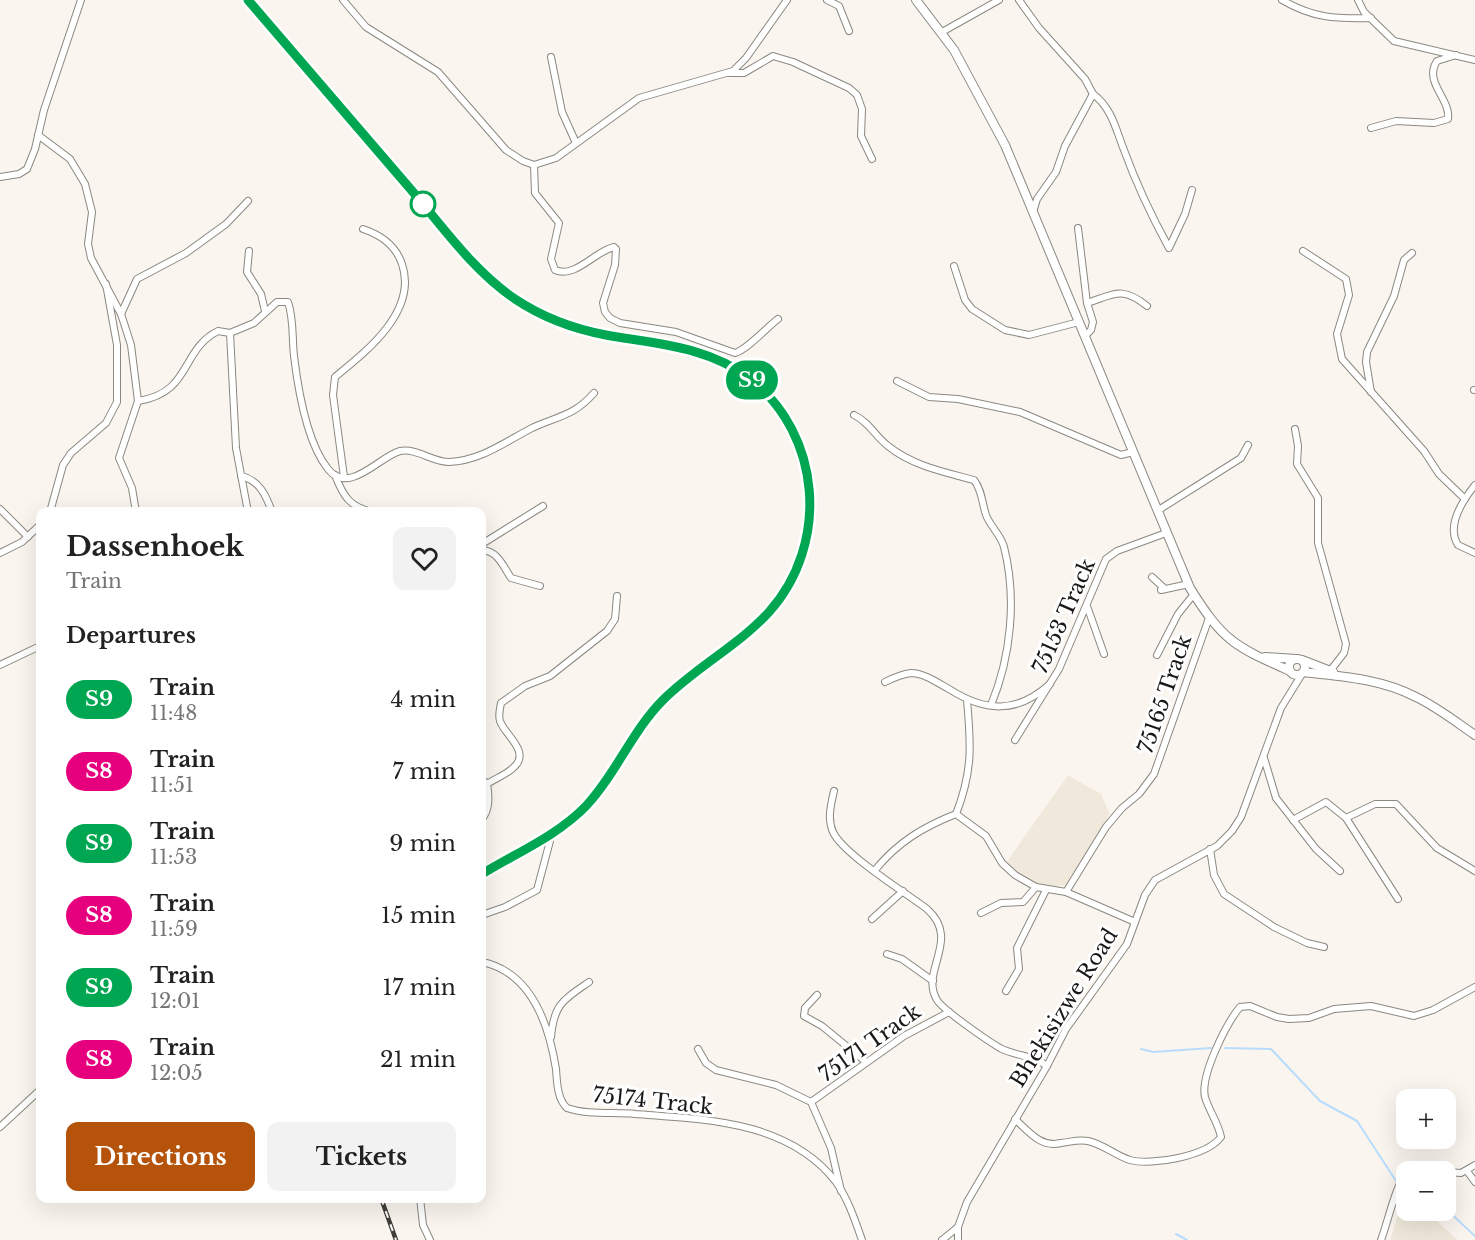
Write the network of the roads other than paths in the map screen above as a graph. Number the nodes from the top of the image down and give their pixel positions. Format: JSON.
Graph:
{"nodes":[{"id":1,"x":81,"y":0,"type":"edge"},
{"id":2,"x":343,"y":0,"type":"edge"},
{"id":3,"x":787,"y":0,"type":"edge"},
{"id":4,"x":827,"y":0,"type":"edge"},
{"id":5,"x":916,"y":0,"type":"edge"},
{"id":6,"x":999,"y":0,"type":"edge"},
{"id":7,"x":1019,"y":0,"type":"edge"},
{"id":8,"x":1282,"y":0,"type":"edge"},
{"id":9,"x":1358,"y":0,"type":"edge"},
{"id":10,"x":1371,"y":18,"type":"junction"},
{"id":11,"x":849,"y":31,"type":"dead end"},
{"id":12,"x":942,"y":32,"type":"junction"},
{"id":13,"x":1456,"y":55,"type":"junction"},
{"id":14,"x":551,"y":57,"type":"dead end"},
{"id":15,"x":1475,"y":60,"type":"edge"},
{"id":16,"x":729,"y":73,"type":"junction"},
{"id":17,"x":1093,"y":94,"type":"junction"},
{"id":18,"x":1371,"y":128,"type":"dead end"},
{"id":19,"x":38,"y":135,"type":"junction"},
{"id":20,"x":576,"y":143,"type":"junction"},
{"id":21,"x":872,"y":159,"type":"dead end"},
{"id":22,"x":534,"y":165,"type":"junction"},
{"id":23,"x":0,"y":177,"type":"edge"},
{"id":24,"x":1192,"y":190,"type":"dead end"},
{"id":25,"x":248,"y":201,"type":"dead end"},
{"id":26,"x":1034,"y":209,"type":"junction"},
{"id":27,"x":1078,"y":228,"type":"dead end"},
{"id":28,"x":363,"y":229,"type":"dead end"},
{"id":29,"x":249,"y":251,"type":"dead end"},
{"id":30,"x":1303,"y":251,"type":"dead end"},
{"id":31,"x":1412,"y":253,"type":"dead end"},
{"id":32,"x":954,"y":266,"type":"dead end"},
{"id":33,"x":106,"y":284,"type":"junction"},
{"id":34,"x":1087,"y":303,"type":"junction"},
{"id":35,"x":1147,"y":306,"type":"dead end"},
{"id":36,"x":266,"y":311,"type":"junction"},
{"id":37,"x":120,"y":314,"type":"junction"},
{"id":38,"x":778,"y":319,"type":"dead end"},
{"id":39,"x":1079,"y":322,"type":"junction"},
{"id":40,"x":230,"y":333,"type":"junction"},
{"id":41,"x":1085,"y":336,"type":"junction"},
{"id":42,"x":897,"y":381,"type":"dead end"},
{"id":43,"x":1372,"y":392,"type":"junction"},
{"id":44,"x":594,"y":393,"type":"dead end"},
{"id":45,"x":138,"y":401,"type":"junction"},
{"id":46,"x":854,"y":415,"type":"dead end"},
{"id":47,"x":1295,"y":429,"type":"dead end"},
{"id":48,"x":1248,"y":445,"type":"dead end"},
{"id":49,"x":1133,"y":452,"type":"junction"},
{"id":50,"x":335,"y":475,"type":"junction"},
{"id":51,"x":241,"y":476,"type":"junction"},
{"id":52,"x":344,"y":477,"type":"junction"},
{"id":53,"x":1475,"y":485,"type":"edge"},
{"id":54,"x":1465,"y":499,"type":"junction"},
{"id":55,"x":543,"y":506,"type":"dead end"},
{"id":56,"x":51,"y":507,"type":"edge"},
{"id":57,"x":135,"y":507,"type":"edge"},
{"id":58,"x":247,"y":507,"type":"edge"},
{"id":59,"x":270,"y":507,"type":"edge"},
{"id":60,"x":356,"y":507,"type":"edge"},
{"id":61,"x":0,"y":509,"type":"edge"},
{"id":62,"x":1157,"y":511,"type":"junction"},
{"id":63,"x":36,"y":529,"type":"edge"},
{"id":64,"x":1166,"y":533,"type":"junction"},
{"id":65,"x":28,"y":537,"type":"junction"},
{"id":66,"x":486,"y":542,"type":"edge"},
{"id":67,"x":486,"y":550,"type":"edge"},
{"id":68,"x":0,"y":553,"type":"edge"},
{"id":69,"x":1475,"y":553,"type":"edge"},
{"id":70,"x":1152,"y":577,"type":"dead end"},
{"id":71,"x":1189,"y":584,"type":"junction"},
{"id":72,"x":540,"y":586,"type":"dead end"},
{"id":73,"x":1194,"y":594,"type":"junction"},
{"id":74,"x":617,"y":596,"type":"dead end"},
{"id":75,"x":1087,"y":605,"type":"junction"},
{"id":76,"x":1209,"y":618,"type":"junction"},
{"id":77,"x":36,"y":648,"type":"edge"},
{"id":78,"x":1104,"y":654,"type":"dead end"},
{"id":79,"x":1157,"y":655,"type":"dead end"},
{"id":80,"x":1261,"y":657,"type":"junction"},
{"id":81,"x":1299,"y":659,"type":"junction"},
{"id":82,"x":0,"y":665,"type":"edge"},
{"id":83,"x":1291,"y":671,"type":"junction"},
{"id":84,"x":1330,"y":671,"type":"junction"},
{"id":85,"x":1303,"y":673,"type":"junction"},
{"id":86,"x":1345,"y":676,"type":"junction"},
{"id":87,"x":885,"y":682,"type":"dead end"},
{"id":88,"x":1053,"y":682,"type":"junction"},
{"id":89,"x":1288,"y":693,"type":"junction"},
{"id":90,"x":967,"y":700,"type":"junction"},
{"id":91,"x":991,"y":705,"type":"junction"},
{"id":92,"x":1475,"y":735,"type":"edge"},
{"id":93,"x":1015,"y":740,"type":"dead end"},
{"id":94,"x":1264,"y":758,"type":"junction"},
{"id":95,"x":486,"y":780,"type":"edge"},
{"id":96,"x":834,"y":791,"type":"dead end"},
{"id":97,"x":486,"y":794,"type":"edge"},
{"id":98,"x":486,"y":810,"type":"edge"},
{"id":99,"x":956,"y":814,"type":"junction"},
{"id":100,"x":1346,"y":818,"type":"junction"},
{"id":101,"x":1293,"y":820,"type":"junction"},
{"id":102,"x":550,"y":841,"type":"dead end"},
{"id":103,"x":1210,"y":849,"type":"junction"},
{"id":104,"x":875,"y":870,"type":"junction"},
{"id":105,"x":1340,"y":871,"type":"dead end"},
{"id":106,"x":1475,"y":871,"type":"edge"},
{"id":107,"x":1036,"y":887,"type":"junction"},
{"id":108,"x":1046,"y":890,"type":"junction"},
{"id":109,"x":903,"y":891,"type":"junction"},
{"id":110,"x":1066,"y":892,"type":"junction"},
{"id":111,"x":1398,"y":899,"type":"dead end"},
{"id":112,"x":981,"y":913,"type":"dead end"},
{"id":113,"x":486,"y":914,"type":"edge"},
{"id":114,"x":872,"y":919,"type":"dead end"},
{"id":115,"x":1135,"y":922,"type":"junction"},
{"id":116,"x":1324,"y":947,"type":"dead end"},
{"id":117,"x":887,"y":954,"type":"dead end"},
{"id":118,"x":486,"y":963,"type":"edge"},
{"id":119,"x":933,"y":981,"type":"junction"},
{"id":120,"x":589,"y":982,"type":"dead end"},
{"id":121,"x":1475,"y":987,"type":"edge"},
{"id":122,"x":1006,"y":992,"type":"dead end"},
{"id":123,"x":817,"y":995,"type":"dead end"},
{"id":124,"x":949,"y":1012,"type":"junction"},
{"id":125,"x":551,"y":1040,"type":"junction"},
{"id":126,"x":698,"y":1049,"type":"dead end"},
{"id":127,"x":866,"y":1062,"type":"junction"},
{"id":128,"x":1047,"y":1066,"type":"junction"},
{"id":129,"x":36,"y":1094,"type":"edge"},
{"id":130,"x":811,"y":1102,"type":"junction"},
{"id":131,"x":1015,"y":1119,"type":"junction"},
{"id":132,"x":0,"y":1127,"type":"edge"},
{"id":133,"x":1475,"y":1165,"type":"edge"},
{"id":134,"x":1467,"y":1171,"type":"junction"},
{"id":135,"x":1456,"y":1172,"type":"edge"},
{"id":136,"x":1475,"y":1182,"type":"edge"},
{"id":137,"x":841,"y":1191,"type":"junction"},
{"id":138,"x":1396,"y":1193,"type":"edge"},
{"id":139,"x":421,"y":1203,"type":"edge"},
{"id":140,"x":958,"y":1227,"type":"junction"},
{"id":141,"x":430,"y":1240,"type":"edge"},
{"id":142,"x":862,"y":1240,"type":"edge"},
{"id":143,"x":942,"y":1240,"type":"edge"},
{"id":144,"x":958,"y":1240,"type":"edge"},
{"id":145,"x":1381,"y":1240,"type":"edge"}],
"edges":[{"from":1,"to":19,"type":"street"},
{"from":2,"to":22,"type":"street"},
{"from":3,"to":16,"type":"street"},
{"from":4,"to":11,"type":"street"},
{"from":5,"to":12,"type":"street"},
{"from":6,"to":12,"type":"street"},
{"from":7,"to":17,"type":"street"},
{"from":8,"to":10,"type":"street"},
{"from":9,"to":10,"type":"street"},
{"from":10,"to":13,"type":"street"},
{"from":12,"to":26,"type":"street"},
{"from":13,"to":15,"type":"street"},
{"from":13,"to":18,"type":"street"},
{"from":14,"to":20,"type":"street"},
{"from":16,"to":20,"type":"street"},
{"from":16,"to":21,"type":"street"},
{"from":17,"to":24,"type":"street"},
{"from":17,"to":26,"type":"street"},
{"from":19,"to":23,"type":"street"},
{"from":19,"to":33,"type":"street"},
{"from":20,"to":22,"type":"street"},
{"from":22,"to":38,"type":"street"},
{"from":25,"to":37,"type":"street"},
{"from":26,"to":39,"type":"street"},
{"from":27,"to":34,"type":"street"},
{"from":28,"to":52,"type":"street"},
{"from":29,"to":36,"type":"street"},
{"from":30,"to":43,"type":"street"},
{"from":31,"to":43,"type":"street"},
{"from":32,"to":39,"type":"street"},
{"from":33,"to":37,"type":"street"},
{"from":33,"to":56,"type":"street"},
{"from":34,"to":35,"type":"street"},
{"from":34,"to":41,"type":"street"},
{"from":36,"to":40,"type":"street"},
{"from":36,"to":50,"type":"street"},
{"from":37,"to":45,"type":"street"},
{"from":39,"to":41,"type":"street"},
{"from":40,"to":45,"type":"street"},
{"from":40,"to":51,"type":"street"},
{"from":41,"to":49,"type":"street"},
{"from":42,"to":49,"type":"street"},
{"from":43,"to":54,"type":"street"},
{"from":44,"to":52,"type":"street"},
{"from":45,"to":57,"type":"street"},
{"from":46,"to":91,"type":"street"},
{"from":47,"to":84,"type":"street"},
{"from":48,"to":62,"type":"street"},
{"from":49,"to":62,"type":"street"},
{"from":50,"to":52,"type":"street"},
{"from":50,"to":60,"type":"street"},
{"from":51,"to":58,"type":"street"},
{"from":51,"to":59,"type":"street"},
{"from":53,"to":54,"type":"street"},
{"from":54,"to":69,"type":"street"},
{"from":55,"to":66,"type":"street"},
{"from":61,"to":65,"type":"street"},
{"from":62,"to":64,"type":"street"},
{"from":63,"to":65,"type":"street"},
{"from":64,"to":71,"type":"street"},
{"from":64,"to":75,"type":"street","name":"75153 Track"},
{"from":65,"to":68,"type":"street"},
{"from":67,"to":72,"type":"street"},
{"from":70,"to":71,"type":"street"},
{"from":71,"to":73,"type":"street"},
{"from":73,"to":76,"type":"street"},
{"from":73,"to":79,"type":"street"},
{"from":74,"to":95,"type":"street"},
{"from":75,"to":78,"type":"street"},
{"from":75,"to":88,"type":"street","name":"75153 Track"},
{"from":76,"to":80,"type":"street"},
{"from":76,"to":110,"type":"street","name":"75165 Track"},
{"from":77,"to":82,"type":"street"},
{"from":80,"to":81,"type":"street"},
{"from":80,"to":83,"type":"street"},
{"from":81,"to":83,"type":"street"},
{"from":81,"to":84,"type":"street"},
{"from":81,"to":85,"type":"street"},
{"from":83,"to":85,"type":"street"},
{"from":83,"to":89,"type":"street","name":"Bhekisizwe Road"},
{"from":84,"to":86,"type":"street"},
{"from":85,"to":86,"type":"street"},
{"from":85,"to":89,"type":"street","name":"Bhekisizwe Road"},
{"from":86,"to":92,"type":"street"},
{"from":87,"to":90,"type":"street"},
{"from":88,"to":91,"type":"street"},
{"from":88,"to":93,"type":"street","name":"75153 Track"},
{"from":89,"to":94,"type":"street","name":"Bhekisizwe Road"},
{"from":90,"to":91,"type":"street"},
{"from":90,"to":99,"type":"street"},
{"from":94,"to":101,"type":"street"},
{"from":94,"to":103,"type":"street","name":"Bhekisizwe Road"},
{"from":96,"to":104,"type":"street"},
{"from":97,"to":98,"type":"street"},
{"from":99,"to":104,"type":"street"},
{"from":99,"to":107,"type":"street"},
{"from":100,"to":101,"type":"street"},
{"from":100,"to":106,"type":"street"},
{"from":100,"to":111,"type":"street"},
{"from":101,"to":105,"type":"street"},
{"from":102,"to":113,"type":"street"},
{"from":103,"to":115,"type":"street","name":"Bhekisizwe Road"},
{"from":103,"to":116,"type":"street"},
{"from":104,"to":109,"type":"street"},
{"from":107,"to":108,"type":"street"},
{"from":107,"to":112,"type":"street"},
{"from":108,"to":110,"type":"street"},
{"from":108,"to":122,"type":"street"},
{"from":109,"to":114,"type":"street"},
{"from":109,"to":119,"type":"street"},
{"from":110,"to":115,"type":"street"},
{"from":115,"to":128,"type":"street","name":"Bhekisizwe Road"},
{"from":117,"to":119,"type":"street"},
{"from":118,"to":125,"type":"street","name":"75174 Track"},
{"from":119,"to":124,"type":"street"},
{"from":120,"to":125,"type":"street"},
{"from":121,"to":131,"type":"street"},
{"from":123,"to":127,"type":"street"},
{"from":124,"to":127,"type":"street","name":"75171 Track"},
{"from":124,"to":128,"type":"street"},
{"from":125,"to":137,"type":"street","name":"75174 Track"},
{"from":126,"to":130,"type":"street"},
{"from":127,"to":130,"type":"street","name":"75171 Track"},
{"from":128,"to":131,"type":"street","name":"Bhekisizwe Road"},
{"from":129,"to":132,"type":"street"},
{"from":130,"to":137,"type":"street"},
{"from":131,"to":140,"type":"street","name":"Bhekisizwe Road"},
{"from":133,"to":134,"type":"street"},
{"from":134,"to":135,"type":"street"},
{"from":134,"to":136,"type":"street"},
{"from":137,"to":142,"type":"street","name":"75174 Track"},
{"from":138,"to":145,"type":"street"},
{"from":139,"to":141,"type":"street"},
{"from":140,"to":143,"type":"street"},
{"from":140,"to":144,"type":"street","name":"Bhekisizwe Road"}]}
